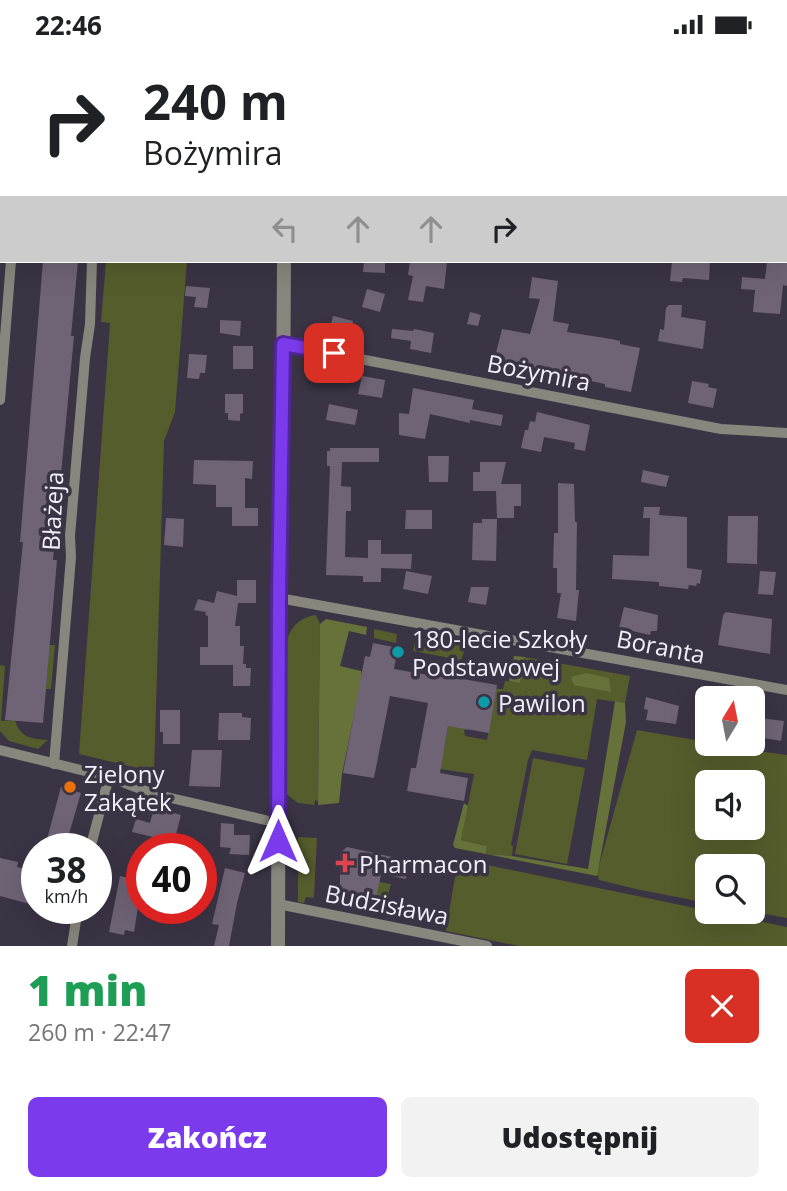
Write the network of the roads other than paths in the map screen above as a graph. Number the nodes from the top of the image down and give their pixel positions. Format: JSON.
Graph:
{"nodes":[{"id":1,"x":11,"y":263,"type":"edge"},
{"id":2,"x":92,"y":263,"type":"edge"},
{"id":3,"x":284,"y":263,"type":"edge"},
{"id":4,"x":283,"y":344,"type":"junction"},
{"id":5,"x":0,"y":400,"type":"edge"},
{"id":6,"x":787,"y":433,"type":"edge"},
{"id":7,"x":279,"y":598,"type":"junction"},
{"id":8,"x":787,"y":681,"type":"edge"},
{"id":9,"x":787,"y":690,"type":"edge"},
{"id":10,"x":0,"y":750,"type":"edge"},
{"id":11,"x":54,"y":764,"type":"junction"},
{"id":12,"x":109,"y":777,"type":"junction"},
{"id":13,"x":278,"y":821,"type":"junction"},
{"id":14,"x":94,"y":833,"type":"edge"},
{"id":15,"x":278,"y":904,"type":"junction"},
{"id":16,"x":75,"y":924,"type":"edge"},
{"id":17,"x":72,"y":946,"type":"edge"},
{"id":18,"x":278,"y":946,"type":"edge"},
{"id":19,"x":487,"y":946,"type":"edge"}],
"edges":[{"from":1,"to":5,"type":"street"},
{"from":2,"to":11,"type":"street","name":"Błażeja"},
{"from":3,"to":4,"type":"street"},
{"from":4,"to":6,"type":"street","name":"Bożymira"},
{"from":4,"to":7,"type":"street"},
{"from":7,"to":9,"type":"street","name":"Boranta"},
{"from":7,"to":13,"type":"street"},
{"from":8,"to":9,"type":"street"},
{"from":10,"to":11,"type":"street"},
{"from":11,"to":12,"type":"street"},
{"from":12,"to":13,"type":"street"},
{"from":12,"to":14,"type":"street"},
{"from":13,"to":15,"type":"street"},
{"from":15,"to":18,"type":"street"},
{"from":15,"to":19,"type":"street","name":"Budzisława"},
{"from":16,"to":17,"type":"street"}]}
